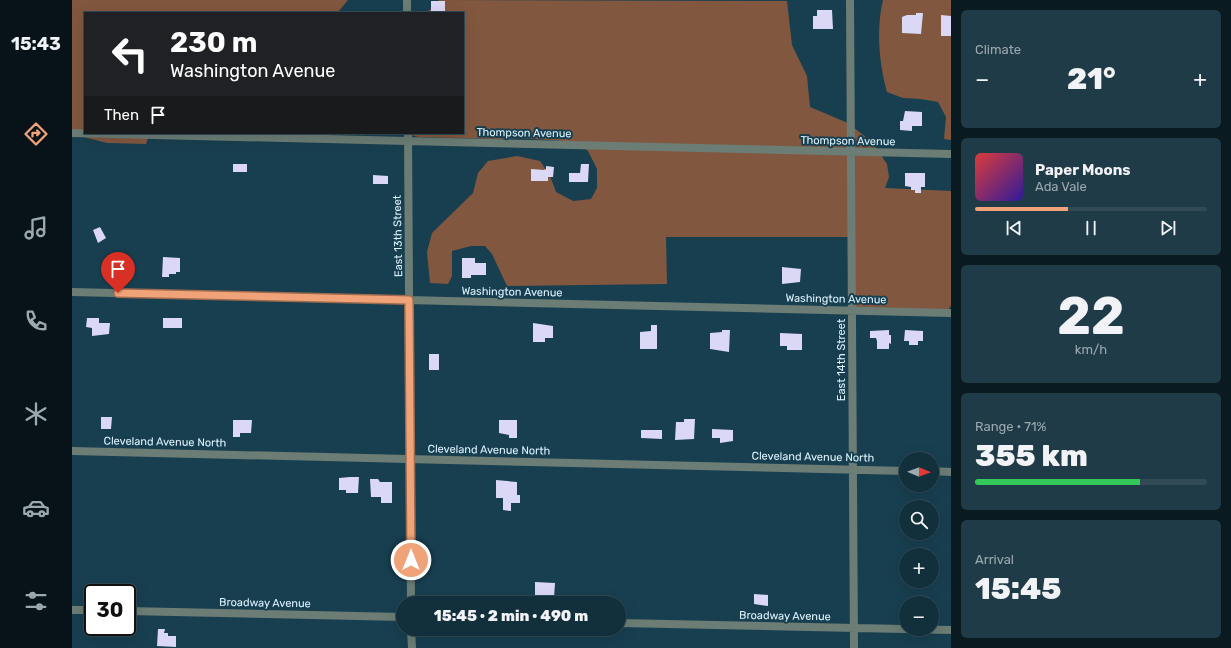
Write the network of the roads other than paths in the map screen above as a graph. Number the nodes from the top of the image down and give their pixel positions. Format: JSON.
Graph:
{"nodes":[{"id":1,"x":407,"y":0,"type":"edge"},
{"id":2,"x":850,"y":0,"type":"edge"},
{"id":3,"x":407,"y":12,"type":"edge"},
{"id":4,"x":72,"y":133,"type":"edge"},
{"id":5,"x":84,"y":133,"type":"edge"},
{"id":6,"x":156,"y":134,"type":"edge"},
{"id":7,"x":408,"y":137,"type":"edge"},
{"id":8,"x":851,"y":152,"type":"junction"},
{"id":9,"x":951,"y":154,"type":"edge"},
{"id":10,"x":72,"y":292,"type":"edge"},
{"id":11,"x":409,"y":300,"type":"junction"},
{"id":12,"x":851,"y":311,"type":"junction"},
{"id":13,"x":951,"y":313,"type":"edge"},
{"id":14,"x":72,"y":451,"type":"edge"},
{"id":15,"x":410,"y":459,"type":"junction"},
{"id":16,"x":852,"y":469,"type":"junction"},
{"id":17,"x":899,"y":471,"type":"edge"},
{"id":18,"x":939,"y":471,"type":"edge"},
{"id":19,"x":951,"y":472,"type":"edge"},
{"id":20,"x":411,"y":596,"type":"edge"},
{"id":21,"x":72,"y":610,"type":"edge"},
{"id":22,"x":84,"y":610,"type":"edge"},
{"id":23,"x":136,"y":611,"type":"edge"},
{"id":24,"x":396,"y":617,"type":"edge"},
{"id":25,"x":626,"y":623,"type":"edge"},
{"id":26,"x":854,"y":628,"type":"junction"},
{"id":27,"x":951,"y":630,"type":"edge"},
{"id":28,"x":411,"y":636,"type":"edge"},
{"id":29,"x":412,"y":648,"type":"edge"},
{"id":30,"x":854,"y":648,"type":"edge"}],
"edges":[{"from":1,"to":3,"type":"street"},
{"from":2,"to":8,"type":"street","name":"East 14th Street"},
{"from":4,"to":5,"type":"street","name":"Thompson Avenue"},
{"from":6,"to":7,"type":"street","name":"Thompson Avenue"},
{"from":7,"to":8,"type":"street","name":"Thompson Avenue"},
{"from":7,"to":11,"type":"street","name":"East 13th Street"},
{"from":8,"to":9,"type":"street","name":"Thompson Avenue"},
{"from":8,"to":12,"type":"street","name":"East 14th Street"},
{"from":10,"to":11,"type":"street","name":"Washington Avenue"},
{"from":11,"to":12,"type":"street","name":"Washington Avenue"},
{"from":11,"to":15,"type":"street","name":"East 13th Street"},
{"from":12,"to":13,"type":"street","name":"Washington Avenue"},
{"from":12,"to":16,"type":"street","name":"East 14th Street"},
{"from":14,"to":15,"type":"street","name":"Cleveland Avenue North"},
{"from":15,"to":16,"type":"street","name":"Cleveland Avenue North"},
{"from":15,"to":20,"type":"street","name":"East 13th Street"},
{"from":16,"to":17,"type":"street","name":"Cleveland Avenue North"},
{"from":16,"to":26,"type":"street","name":"East 14th Street"},
{"from":18,"to":19,"type":"street"},
{"from":21,"to":22,"type":"street"},
{"from":23,"to":24,"type":"street","name":"Broadway Avenue"},
{"from":25,"to":26,"type":"street","name":"Broadway Avenue"},
{"from":26,"to":27,"type":"street","name":"Broadway Avenue"},
{"from":26,"to":30,"type":"street","name":"East 14th Street"},
{"from":28,"to":29,"type":"street"}]}
